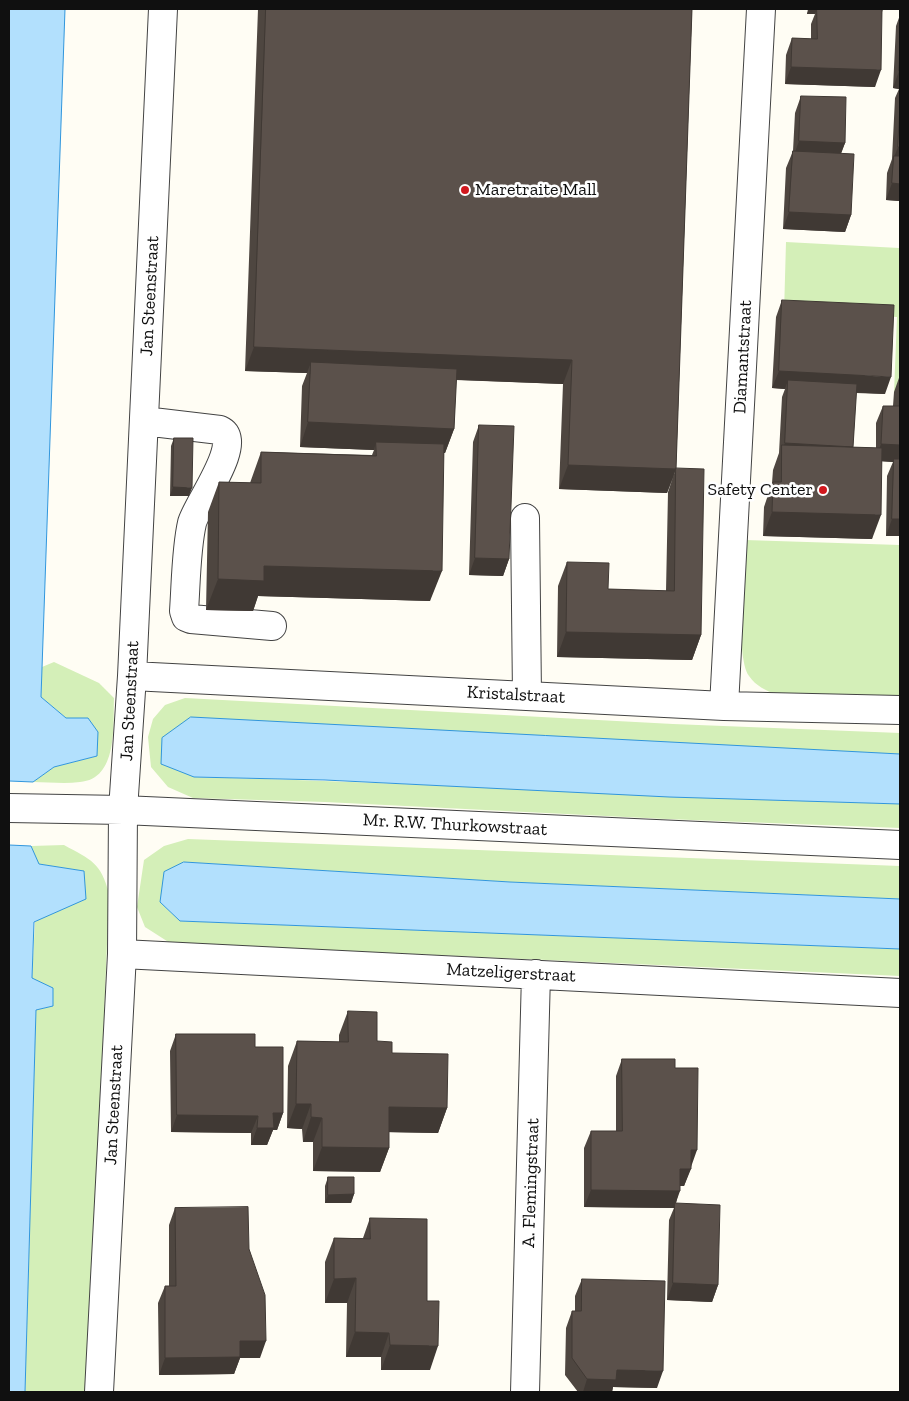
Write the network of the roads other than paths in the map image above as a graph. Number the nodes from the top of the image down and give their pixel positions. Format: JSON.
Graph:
{"nodes":[{"id":1,"x":163,"y":9,"type":"edge"},
{"id":2,"x":761,"y":9,"type":"edge"},
{"id":3,"x":144,"y":421,"type":"junction"},
{"id":4,"x":525,"y":518,"type":"dead end"},
{"id":5,"x":272,"y":626,"type":"dead end"},
{"id":6,"x":132,"y":676,"type":"junction"},
{"id":7,"x":528,"y":696,"type":"junction"},
{"id":8,"x":724,"y":706,"type":"junction"},
{"id":9,"x":900,"y":710,"type":"edge"},
{"id":10,"x":9,"y":808,"type":"edge"},
{"id":11,"x":123,"y":810,"type":"junction"},
{"id":12,"x":900,"y":845,"type":"edge"},
{"id":13,"x":122,"y":954,"type":"junction"},
{"id":14,"x":536,"y":974,"type":"junction"},
{"id":15,"x":900,"y":993,"type":"edge"},
{"id":16,"x":99,"y":1392,"type":"edge"},
{"id":17,"x":525,"y":1392,"type":"edge"}],
"edges":[{"from":1,"to":3,"type":"street","name":"Jan Steenstraat"},
{"from":2,"to":8,"type":"street","name":"Diamantstraat"},
{"from":3,"to":5,"type":"street"},
{"from":3,"to":6,"type":"street","name":"Jan Steenstraat"},
{"from":4,"to":7,"type":"street"},
{"from":6,"to":7,"type":"street","name":"Kristalstraat"},
{"from":6,"to":11,"type":"street","name":"Jan Steenstraat"},
{"from":7,"to":8,"type":"street","name":"Kristalstraat"},
{"from":8,"to":9,"type":"street","name":"Kristalstraat"},
{"from":10,"to":11,"type":"street","name":"Mr. R.W. Thurkowstraat"},
{"from":11,"to":12,"type":"street","name":"Mr. R.W. Thurkowstraat"},
{"from":11,"to":13,"type":"street","name":"Jan Steenstraat"},
{"from":13,"to":14,"type":"street","name":"Matzeligerstraat"},
{"from":13,"to":16,"type":"street","name":"Jan Steenstraat"},
{"from":14,"to":15,"type":"street","name":"Matzeligerstraat"},
{"from":14,"to":17,"type":"street","name":"A. Flemingstraat"}]}
